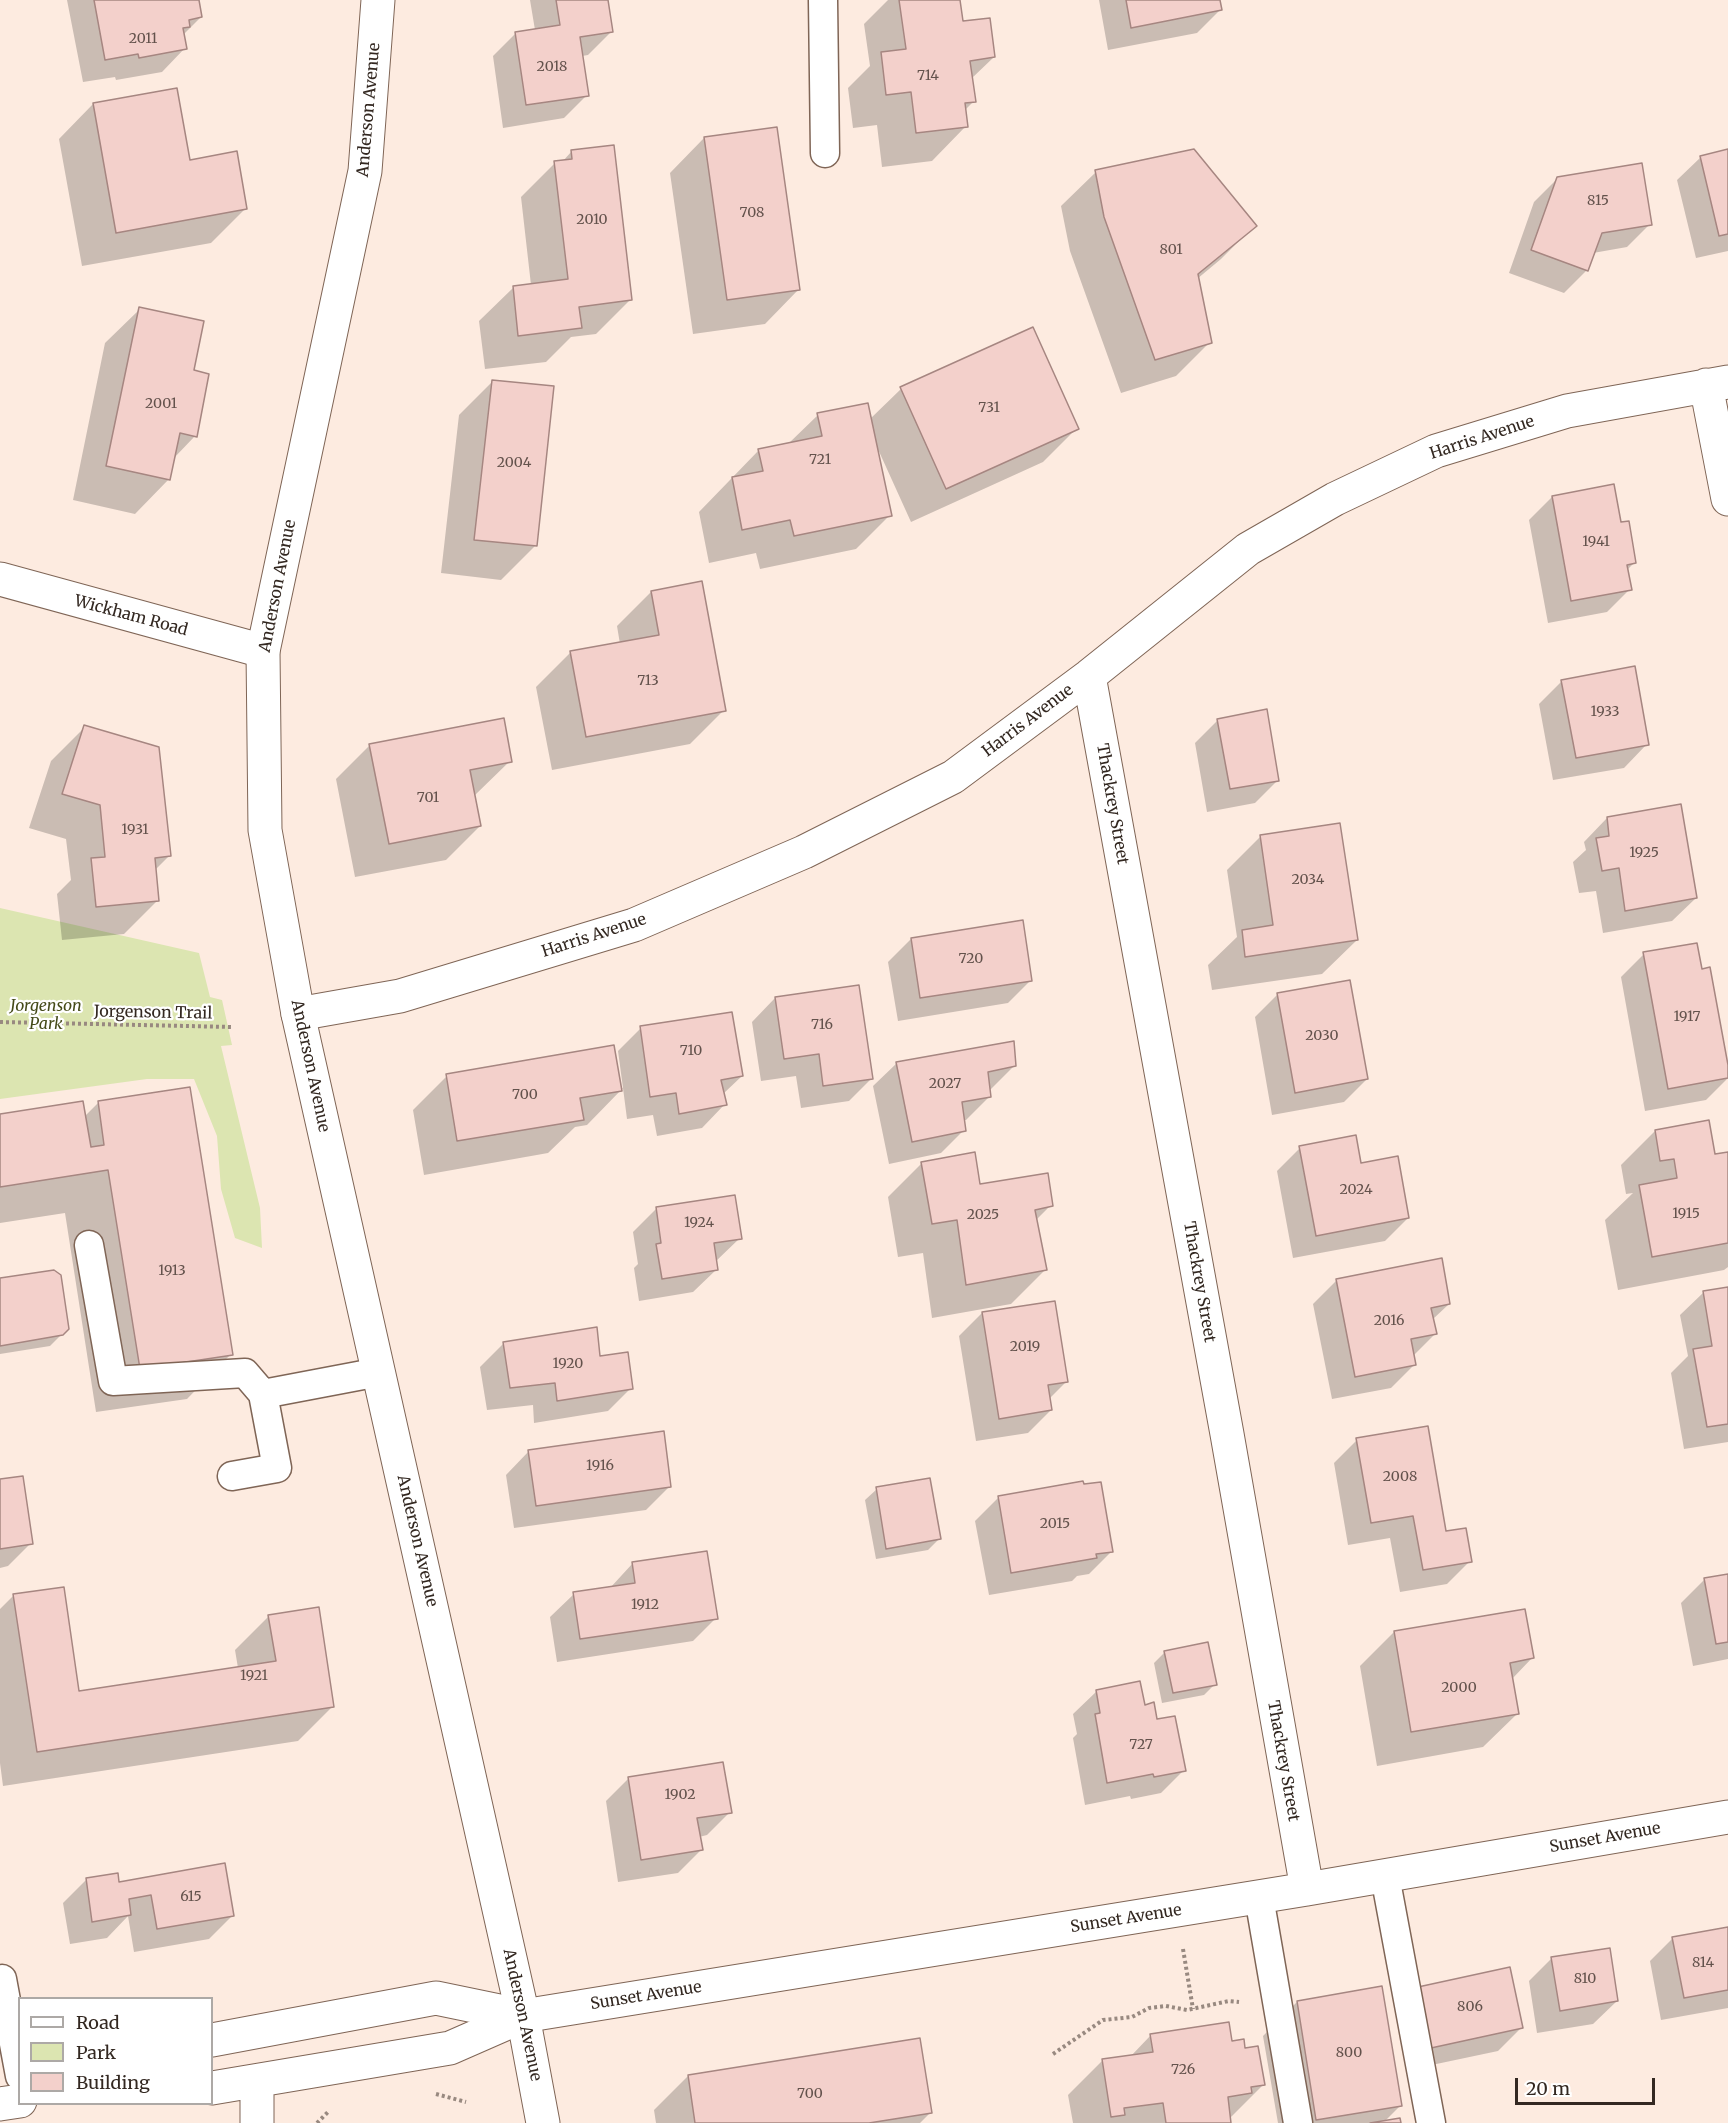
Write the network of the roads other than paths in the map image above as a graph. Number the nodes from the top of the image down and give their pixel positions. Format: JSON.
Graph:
{"nodes":[{"id":1,"x":378,"y":0,"type":"edge"},
{"id":2,"x":823,"y":0,"type":"edge"},
{"id":3,"x":825,"y":153,"type":"dead end"},
{"id":4,"x":1717,"y":384,"type":"edge"},
{"id":5,"x":1728,"y":499,"type":"edge"},
{"id":6,"x":0,"y":579,"type":"edge"},
{"id":7,"x":263,"y":651,"type":"junction"},
{"id":8,"x":1089,"y":676,"type":"junction"},
{"id":9,"x":298,"y":1014,"type":"junction"},
{"id":10,"x":89,"y":1245,"type":"dead end"},
{"id":11,"x":378,"y":1372,"type":"junction"},
{"id":12,"x":263,"y":1394,"type":"junction"},
{"id":13,"x":232,"y":1476,"type":"dead end"},
{"id":14,"x":1728,"y":1817,"type":"edge"},
{"id":15,"x":1385,"y":1876,"type":"junction"},
{"id":16,"x":1306,"y":1889,"type":"junction"},
{"id":17,"x":1259,"y":1897,"type":"junction"},
{"id":18,"x":2,"y":1979,"type":"dead end"},
{"id":19,"x":523,"y":2016,"type":"junction"},
{"id":20,"x":213,"y":2040,"type":"edge"},
{"id":21,"x":18,"y":2065,"type":"edge"},
{"id":22,"x":257,"y":2082,"type":"junction"},
{"id":23,"x":213,"y":2088,"type":"edge"},
{"id":24,"x":18,"y":2101,"type":"edge"},
{"id":25,"x":0,"y":2104,"type":"edge"},
{"id":26,"x":257,"y":2123,"type":"edge"},
{"id":27,"x":543,"y":2123,"type":"edge"},
{"id":28,"x":1298,"y":2123,"type":"edge"},
{"id":29,"x":1431,"y":2123,"type":"edge"}],
"edges":[{"from":1,"to":7,"type":"street","name":"Anderson Avenue"},
{"from":2,"to":3,"type":"lane"},
{"from":4,"to":5,"type":"street"},
{"from":4,"to":8,"type":"street","name":"Harris Avenue"},
{"from":6,"to":7,"type":"street","name":"Wickham Road"},
{"from":7,"to":9,"type":"street","name":"Anderson Avenue"},
{"from":8,"to":9,"type":"street","name":"Harris Avenue"},
{"from":8,"to":16,"type":"street","name":"Thackrey Street"},
{"from":9,"to":11,"type":"street","name":"Anderson Avenue"},
{"from":10,"to":12,"type":"lane"},
{"from":11,"to":12,"type":"lane"},
{"from":11,"to":19,"type":"street","name":"Anderson Avenue"},
{"from":12,"to":13,"type":"lane"},
{"from":14,"to":15,"type":"street","name":"Sunset Avenue"},
{"from":15,"to":16,"type":"street","name":"Sunset Avenue"},
{"from":15,"to":29,"type":"lane"},
{"from":16,"to":17,"type":"street","name":"Sunset Avenue"},
{"from":17,"to":19,"type":"street","name":"Sunset Avenue"},
{"from":17,"to":28,"type":"lane"},
{"from":18,"to":21,"type":"lane"},
{"from":19,"to":20,"type":"street","name":"Sunset Avenue"},
{"from":19,"to":22,"type":"street","name":"Sunset Avenue"},
{"from":19,"to":27,"type":"street","name":"Anderson Avenue"},
{"from":22,"to":23,"type":"street","name":"Sunset Avenue"},
{"from":22,"to":26,"type":"street"},
{"from":24,"to":25,"type":"street"}]}
